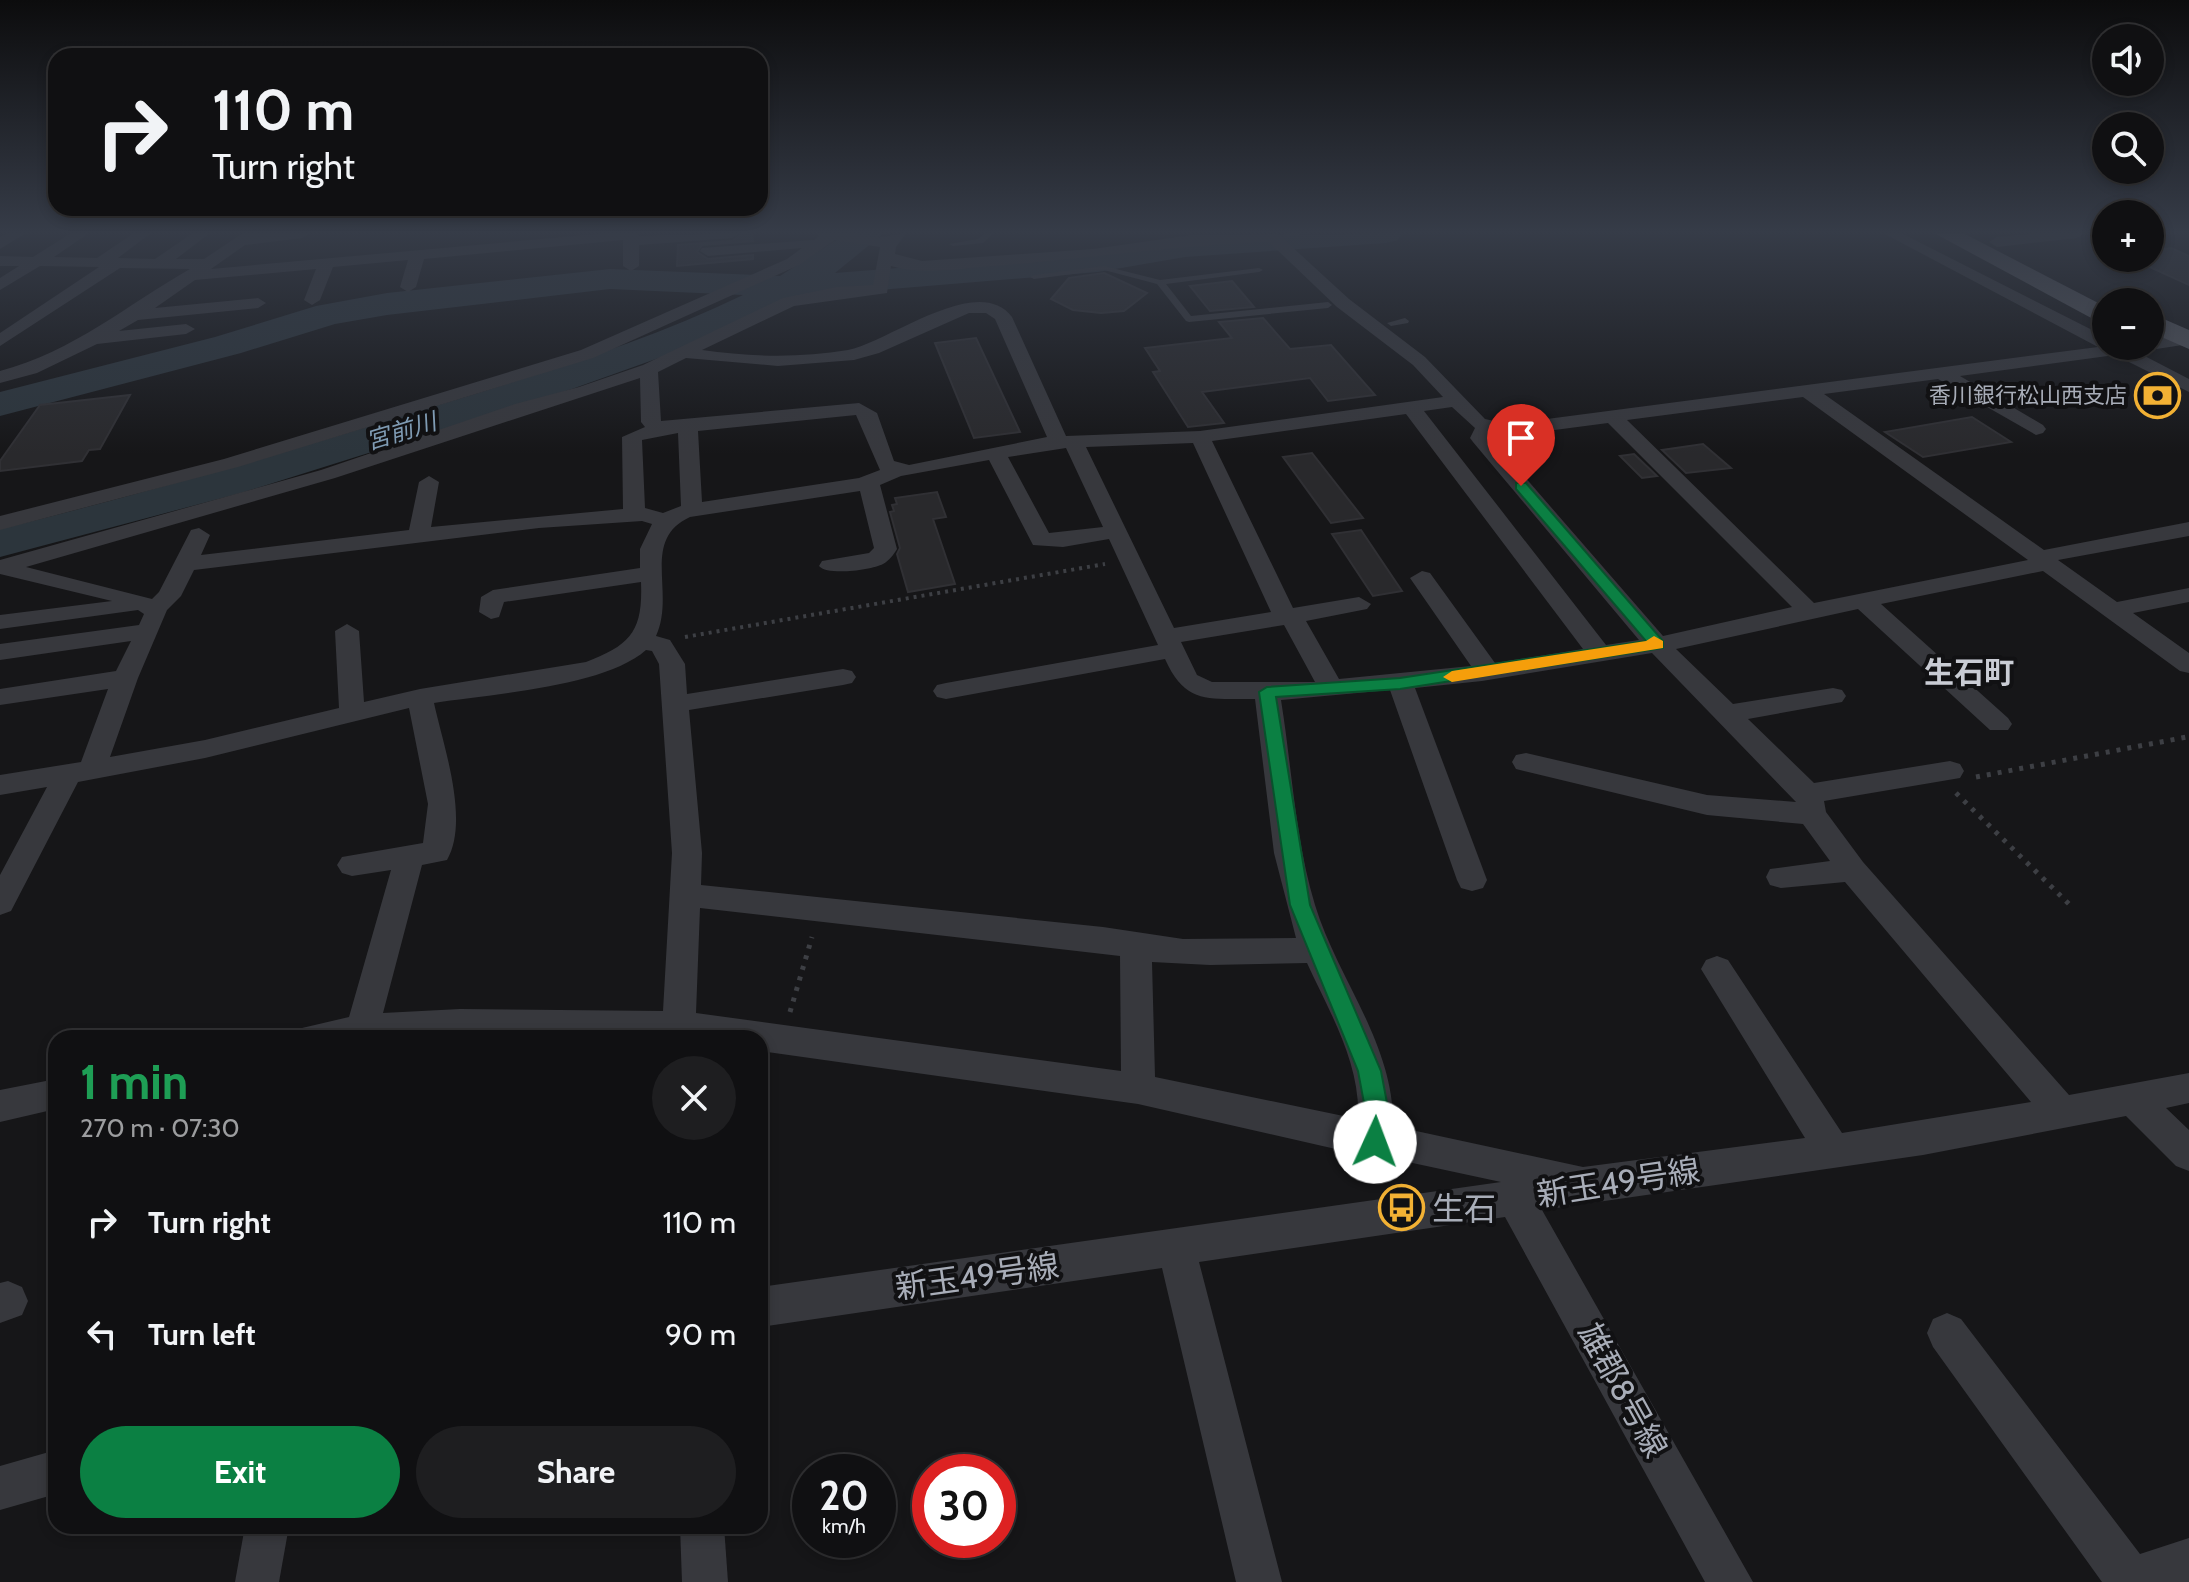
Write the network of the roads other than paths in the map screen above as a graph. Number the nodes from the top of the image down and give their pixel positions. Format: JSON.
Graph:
{"nodes":[{"id":1,"x":47,"y":307,"type":"edge"},
{"id":2,"x":141,"y":307,"type":"edge"},
{"id":3,"x":217,"y":307,"type":"edge"},
{"id":4,"x":711,"y":307,"type":"edge"},
{"id":5,"x":774,"y":307,"type":"edge"},
{"id":6,"x":1179,"y":307,"type":"edge"},
{"id":7,"x":1307,"y":307,"type":"edge"},
{"id":8,"x":1343,"y":307,"type":"edge"},
{"id":9,"x":2033,"y":307,"type":"edge"},
{"id":10,"x":129,"y":315,"type":"junction"},
{"id":11,"x":215,"y":326,"type":"dead end"},
{"id":12,"x":2092,"y":338,"type":"edge"},
{"id":13,"x":92,"y":339,"type":"junction"},
{"id":14,"x":0,"y":341,"type":"edge"},
{"id":15,"x":2164,"y":341,"type":"edge"},
{"id":16,"x":661,"y":342,"type":"junction"},
{"id":17,"x":2188,"y":345,"type":"edge"},
{"id":18,"x":2092,"y":355,"type":"edge"},
{"id":19,"x":2136,"y":360,"type":"edge"},
{"id":20,"x":649,"y":369,"type":"junction"},
{"id":21,"x":1945,"y":375,"type":"junction"},
{"id":22,"x":0,"y":377,"type":"edge"},
{"id":23,"x":2189,"y":386,"type":"edge"},
{"id":24,"x":1808,"y":391,"type":"junction"},
{"id":25,"x":1454,"y":401,"type":"junction"},
{"id":26,"x":1411,"y":407,"type":"junction"},
{"id":27,"x":1613,"y":417,"type":"junction"},
{"id":28,"x":1485,"y":427,"type":"junction"},
{"id":29,"x":658,"y":429,"type":"junction"},
{"id":30,"x":688,"y":429,"type":"junction"},
{"id":31,"x":2036,"y":429,"type":"dead end"},
{"id":32,"x":1200,"y":437,"type":"junction"},
{"id":33,"x":1067,"y":442,"type":"junction"},
{"id":34,"x":996,"y":454,"type":"junction"},
{"id":35,"x":898,"y":470,"type":"junction"},
{"id":36,"x":429,"y":482,"type":"dead end"},
{"id":37,"x":869,"y":483,"type":"junction"},
{"id":38,"x":692,"y":511,"type":"junction"},
{"id":39,"x":634,"y":514,"type":"junction"},
{"id":40,"x":663,"y":520,"type":"junction"},
{"id":41,"x":0,"y":523,"type":"edge"},
{"id":42,"x":2189,"y":529,"type":"edge"},
{"id":43,"x":1116,"y":531,"type":"junction"},
{"id":44,"x":199,"y":535,"type":"dead end"},
{"id":45,"x":419,"y":535,"type":"junction"},
{"id":46,"x":2043,"y":561,"type":"junction"},
{"id":47,"x":185,"y":564,"type":"junction"},
{"id":48,"x":830,"y":564,"type":"dead end"},
{"id":49,"x":0,"y":567,"type":"edge"},
{"id":50,"x":652,"y":573,"type":"junction"},
{"id":51,"x":1422,"y":578,"type":"dead end"},
{"id":52,"x":2189,"y":595,"type":"edge"},
{"id":53,"x":1864,"y":601,"type":"junction"},
{"id":54,"x":1359,"y":604,"type":"dead end"},
{"id":55,"x":2111,"y":610,"type":"junction"},
{"id":56,"x":1809,"y":611,"type":"junction"},
{"id":57,"x":491,"y":612,"type":"dead end"},
{"id":58,"x":150,"y":614,"type":"junction"},
{"id":59,"x":1288,"y":616,"type":"junction"},
{"id":60,"x":0,"y":622,"type":"edge"},
{"id":61,"x":347,"y":631,"type":"dead end"},
{"id":62,"x":651,"y":643,"type":"junction"},
{"id":63,"x":1170,"y":644,"type":"junction"},
{"id":64,"x":1658,"y":645,"type":"junction"},
{"id":65,"x":0,"y":652,"type":"edge"},
{"id":66,"x":1601,"y":655,"type":"junction"},
{"id":67,"x":2189,"y":665,"type":"edge"},
{"id":68,"x":1488,"y":672,"type":"junction"},
{"id":69,"x":843,"y":677,"type":"dead end"},
{"id":70,"x":125,"y":678,"type":"junction"},
{"id":71,"x":1400,"y":683,"type":"junction"},
{"id":72,"x":1332,"y":690,"type":"junction"},
{"id":73,"x":946,"y":691,"type":"dead end"},
{"id":74,"x":1267,"y":692,"type":"junction"},
{"id":75,"x":1833,"y":696,"type":"dead end"},
{"id":76,"x":0,"y":697,"type":"edge"},
{"id":77,"x":420,"y":697,"type":"junction"},
{"id":78,"x":675,"y":704,"type":"junction"},
{"id":79,"x":352,"y":713,"type":"junction"},
{"id":80,"x":1726,"y":714,"type":"junction"},
{"id":81,"x":1998,"y":725,"type":"dead end"},
{"id":82,"x":1526,"y":762,"type":"dead end"},
{"id":83,"x":80,"y":772,"type":"junction"},
{"id":84,"x":1942,"y":772,"type":"road end"},
{"id":85,"x":0,"y":785,"type":"edge"},
{"id":86,"x":1810,"y":804,"type":"junction"},
{"id":87,"x":410,"y":856,"type":"junction"},
{"id":88,"x":352,"y":865,"type":"dead end"},
{"id":89,"x":1852,"y":870,"type":"junction"},
{"id":90,"x":1781,"y":877,"type":"dead end"},
{"id":91,"x":1472,"y":880,"type":"dead end"},
{"id":92,"x":686,"y":895,"type":"junction"},
{"id":93,"x":0,"y":903,"type":"edge"},
{"id":94,"x":1136,"y":949,"type":"junction"},
{"id":95,"x":1319,"y":950,"type":"junction"},
{"id":96,"x":1717,"y":969,"type":"dead end"},
{"id":97,"x":362,"y":1028,"type":"junction"},
{"id":98,"x":352,"y":1030,"type":"edge"},
{"id":99,"x":630,"y":1030,"type":"edge"},
{"id":100,"x":678,"y":1030,"type":"edge"},
{"id":101,"x":768,"y":1039,"type":"edge"},
{"id":102,"x":2189,"y":1088,"type":"edge"},
{"id":103,"x":1138,"y":1089,"type":"junction"},
{"id":104,"x":48,"y":1096,"type":"edge"},
{"id":105,"x":2133,"y":1099,"type":"junction"},
{"id":106,"x":0,"y":1106,"type":"edge"},
{"id":107,"x":2062,"y":1113,"type":"junction"},
{"id":108,"x":1375,"y":1142,"type":"junction"},
{"id":109,"x":1833,"y":1151,"type":"junction"},
{"id":110,"x":2189,"y":1154,"type":"edge"},
{"id":111,"x":1586,"y":1184,"type":"junction"},
{"id":112,"x":1515,"y":1198,"type":"junction"},
{"id":113,"x":1176,"y":1247,"type":"junction"},
{"id":114,"x":768,"y":1306,"type":"edge"},
{"id":115,"x":1947,"y":1333,"type":"dead end"},
{"id":116,"x":48,"y":1474,"type":"edge"},
{"id":117,"x":0,"y":1488,"type":"edge"},
{"id":118,"x":266,"y":1534,"type":"edge"},
{"id":119,"x":702,"y":1534,"type":"edge"},
{"id":120,"x":2189,"y":1561,"type":"edge"},
{"id":121,"x":257,"y":1580,"type":"edge"},
{"id":122,"x":2128,"y":1581,"type":"edge"},
{"id":123,"x":705,"y":1582,"type":"edge"},
{"id":124,"x":1259,"y":1582,"type":"edge"},
{"id":125,"x":1730,"y":1582,"type":"edge"}],
"edges":[{"from":1,"to":14,"type":"street"},
{"from":2,"to":10,"type":"street"},
{"from":3,"to":10,"type":"street"},
{"from":4,"to":16,"type":"street"},
{"from":5,"to":16,"type":"street"},
{"from":6,"to":7,"type":"lane"},
{"from":8,"to":25,"type":"street"},
{"from":9,"to":12,"type":"street"},
{"from":10,"to":13,"type":"street"},
{"from":11,"to":13,"type":"street"},
{"from":13,"to":22,"type":"street"},
{"from":15,"to":17,"type":"main road"},
{"from":16,"to":20,"type":"street"},
{"from":16,"to":33,"type":"street"},
{"from":16,"to":41,"type":"street"},
{"from":18,"to":21,"type":"street"},
{"from":19,"to":23,"type":"street"},
{"from":20,"to":29,"type":"street"},
{"from":20,"to":49,"type":"street"},
{"from":21,"to":24,"type":"street"},
{"from":21,"to":31,"type":"street"},
{"from":24,"to":27,"type":"street"},
{"from":24,"to":46,"type":"street"},
{"from":25,"to":26,"type":"street"},
{"from":25,"to":28,"type":"street"},
{"from":26,"to":32,"type":"street"},
{"from":26,"to":66,"type":"street"},
{"from":27,"to":28,"type":"street"},
{"from":27,"to":56,"type":"street"},
{"from":28,"to":64,"type":"street"},
{"from":29,"to":30,"type":"street"},
{"from":29,"to":39,"type":"street"},
{"from":30,"to":35,"type":"street"},
{"from":30,"to":38,"type":"street"},
{"from":32,"to":33,"type":"street"},
{"from":32,"to":59,"type":"street"},
{"from":33,"to":34,"type":"street"},
{"from":33,"to":43,"type":"street"},
{"from":34,"to":35,"type":"street"},
{"from":34,"to":43,"type":"street"},
{"from":35,"to":37,"type":"street"},
{"from":36,"to":45,"type":"street"},
{"from":37,"to":38,"type":"street"},
{"from":37,"to":48,"type":"street"},
{"from":38,"to":40,"type":"street"},
{"from":39,"to":40,"type":"street"},
{"from":39,"to":45,"type":"street"},
{"from":40,"to":50,"type":"street"},
{"from":42,"to":46,"type":"street"},
{"from":43,"to":63,"type":"street"},
{"from":44,"to":47,"type":"street"},
{"from":45,"to":47,"type":"street"},
{"from":46,"to":53,"type":"street"},
{"from":46,"to":55,"type":"street"},
{"from":47,"to":58,"type":"street"},
{"from":49,"to":58,"type":"street"},
{"from":50,"to":57,"type":"street"},
{"from":50,"to":62,"type":"street"},
{"from":51,"to":68,"type":"street"},
{"from":52,"to":55,"type":"street"},
{"from":53,"to":56,"type":"street"},
{"from":53,"to":81,"type":"street"},
{"from":54,"to":59,"type":"street"},
{"from":55,"to":67,"type":"street"},
{"from":56,"to":64,"type":"street"},
{"from":58,"to":60,"type":"street"},
{"from":58,"to":65,"type":"street"},
{"from":58,"to":70,"type":"street"},
{"from":59,"to":63,"type":"street"},
{"from":59,"to":72,"type":"street"},
{"from":61,"to":79,"type":"street"},
{"from":62,"to":77,"type":"street"},
{"from":62,"to":78,"type":"street"},
{"from":63,"to":73,"type":"street"},
{"from":63,"to":74,"type":"street"},
{"from":64,"to":66,"type":"street"},
{"from":64,"to":80,"type":"street"},
{"from":66,"to":68,"type":"street"},
{"from":68,"to":71,"type":"street"},
{"from":69,"to":78,"type":"street"},
{"from":70,"to":76,"type":"street"},
{"from":70,"to":83,"type":"street"},
{"from":71,"to":72,"type":"street"},
{"from":71,"to":91,"type":"street"},
{"from":72,"to":74,"type":"street"},
{"from":74,"to":95,"type":"street"},
{"from":75,"to":80,"type":"street"},
{"from":77,"to":79,"type":"street"},
{"from":77,"to":87,"type":"street"},
{"from":78,"to":92,"type":"street"},
{"from":79,"to":83,"type":"street"},
{"from":80,"to":86,"type":"street"},
{"from":82,"to":86,"type":"street"},
{"from":83,"to":85,"type":"street"},
{"from":83,"to":93,"type":"street"},
{"from":84,"to":86,"type":"street"},
{"from":86,"to":89,"type":"street"},
{"from":87,"to":88,"type":"street"},
{"from":87,"to":97,"type":"street"},
{"from":89,"to":90,"type":"street"},
{"from":89,"to":107,"type":"street"},
{"from":92,"to":94,"type":"street"},
{"from":92,"to":100,"type":"street"},
{"from":94,"to":95,"type":"street"},
{"from":94,"to":103,"type":"street"},
{"from":95,"to":108,"type":"street"},
{"from":96,"to":109,"type":"street"},
{"from":97,"to":98,"type":"street"},
{"from":97,"to":99,"type":"street"},
{"from":101,"to":103,"type":"street"},
{"from":102,"to":105,"type":"street","name":"新玉49号線"},
{"from":103,"to":108,"type":"street"},
{"from":104,"to":106,"type":"street"},
{"from":105,"to":107,"type":"street","name":"新玉49号線"},
{"from":105,"to":110,"type":"street"},
{"from":107,"to":109,"type":"street","name":"新玉49号線"},
{"from":108,"to":111,"type":"street"},
{"from":109,"to":111,"type":"street","name":"新玉49号線"},
{"from":111,"to":112,"type":"street","name":"新玉49号線"},
{"from":112,"to":113,"type":"street","name":"新玉49号線"},
{"from":112,"to":125,"type":"street","name":"雄郡8号線"},
{"from":113,"to":114,"type":"street","name":"新玉49号線"},
{"from":113,"to":124,"type":"street"},
{"from":115,"to":122,"type":"street"},
{"from":116,"to":117,"type":"street"},
{"from":118,"to":121,"type":"street"},
{"from":119,"to":123,"type":"street"},
{"from":120,"to":122,"type":"street"}]}
